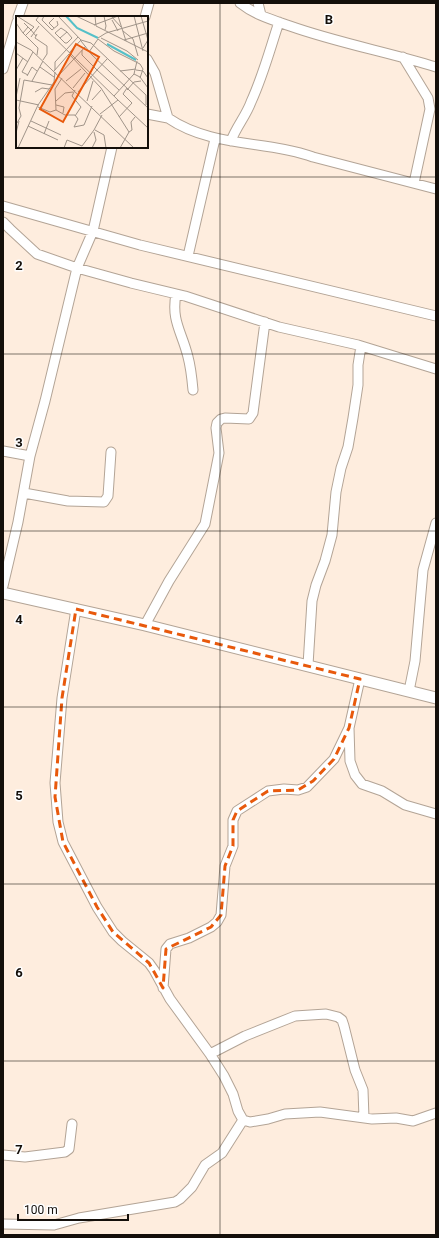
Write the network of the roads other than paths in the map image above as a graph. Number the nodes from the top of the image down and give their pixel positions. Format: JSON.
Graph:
{"nodes":[{"id":1,"x":22,"y":3,"type":"edge"},
{"id":2,"x":149,"y":3,"type":"edge"},
{"id":3,"x":240,"y":3,"type":"edge"},
{"id":4,"x":258,"y":3,"type":"edge"},
{"id":5,"x":261,"y":15,"type":"junction"},
{"id":6,"x":18,"y":16,"type":"edge"},
{"id":7,"x":145,"y":16,"type":"edge"},
{"id":8,"x":279,"y":22,"type":"junction"},
{"id":9,"x":16,"y":25,"type":"edge"},
{"id":10,"x":403,"y":56,"type":"junction"},
{"id":11,"x":148,"y":61,"type":"edge"},
{"id":12,"x":436,"y":67,"type":"edge"},
{"id":13,"x":3,"y":69,"type":"edge"},
{"id":14,"x":148,"y":114,"type":"edge"},
{"id":15,"x":168,"y":118,"type":"junction"},
{"id":16,"x":216,"y":139,"type":"junction"},
{"id":17,"x":231,"y":141,"type":"junction"},
{"id":18,"x":112,"y":148,"type":"edge"},
{"id":19,"x":414,"y":184,"type":"junction"},
{"id":20,"x":436,"y":189,"type":"edge"},
{"id":21,"x":3,"y":206,"type":"edge"},
{"id":22,"x":3,"y":222,"type":"edge"},
{"id":23,"x":93,"y":231,"type":"junction"},
{"id":24,"x":188,"y":256,"type":"junction"},
{"id":25,"x":77,"y":268,"type":"junction"},
{"id":26,"x":176,"y":294,"type":"junction"},
{"id":27,"x":436,"y":316,"type":"edge"},
{"id":28,"x":265,"y":322,"type":"junction"},
{"id":29,"x":361,"y":346,"type":"junction"},
{"id":30,"x":436,"y":369,"type":"edge"},
{"id":31,"x":192,"y":390,"type":"dead end"},
{"id":32,"x":3,"y":451,"type":"edge"},
{"id":33,"x":111,"y":452,"type":"dead end"},
{"id":34,"x":30,"y":456,"type":"junction"},
{"id":35,"x":24,"y":493,"type":"junction"},
{"id":36,"x":436,"y":523,"type":"edge"},
{"id":37,"x":3,"y":586,"type":"edge"},
{"id":38,"x":3,"y":593,"type":"edge"},
{"id":39,"x":76,"y":609,"type":"junction"},
{"id":40,"x":145,"y":625,"type":"junction"},
{"id":41,"x":308,"y":665,"type":"junction"},
{"id":42,"x":360,"y":680,"type":"junction"},
{"id":43,"x":409,"y":691,"type":"junction"},
{"id":44,"x":436,"y":698,"type":"edge"},
{"id":45,"x":350,"y":728,"type":"junction"},
{"id":46,"x":436,"y":814,"type":"edge"},
{"id":47,"x":163,"y":988,"type":"junction"},
{"id":48,"x":210,"y":1054,"type":"junction"},
{"id":49,"x":436,"y":1114,"type":"edge"},
{"id":50,"x":364,"y":1118,"type":"junction"},
{"id":51,"x":243,"y":1120,"type":"junction"},
{"id":52,"x":72,"y":1124,"type":"dead end"},
{"id":53,"x":3,"y":1155,"type":"edge"},
{"id":54,"x":3,"y":1224,"type":"edge"}],
"edges":[{"from":1,"to":6,"type":"street"},
{"from":2,"to":7,"type":"street"},
{"from":3,"to":5,"type":"street"},
{"from":4,"to":5,"type":"street"},
{"from":5,"to":8,"type":"street"},
{"from":8,"to":10,"type":"street"},
{"from":8,"to":17,"type":"street"},
{"from":9,"to":13,"type":"street"},
{"from":10,"to":12,"type":"street"},
{"from":10,"to":19,"type":"street"},
{"from":11,"to":15,"type":"street"},
{"from":14,"to":15,"type":"street"},
{"from":15,"to":16,"type":"street"},
{"from":16,"to":17,"type":"street"},
{"from":16,"to":24,"type":"street"},
{"from":17,"to":19,"type":"street"},
{"from":18,"to":23,"type":"street"},
{"from":19,"to":20,"type":"street"},
{"from":21,"to":23,"type":"street"},
{"from":22,"to":25,"type":"street"},
{"from":23,"to":24,"type":"street"},
{"from":23,"to":25,"type":"street"},
{"from":24,"to":27,"type":"street"},
{"from":25,"to":26,"type":"street"},
{"from":25,"to":34,"type":"street"},
{"from":26,"to":28,"type":"street"},
{"from":26,"to":31,"type":"street"},
{"from":28,"to":29,"type":"street"},
{"from":28,"to":40,"type":"street"},
{"from":29,"to":30,"type":"street"},
{"from":29,"to":41,"type":"street"},
{"from":32,"to":34,"type":"street"},
{"from":33,"to":35,"type":"street"},
{"from":34,"to":35,"type":"street"},
{"from":35,"to":37,"type":"street"},
{"from":36,"to":43,"type":"street"},
{"from":38,"to":39,"type":"street"},
{"from":39,"to":40,"type":"street"},
{"from":39,"to":47,"type":"street"},
{"from":40,"to":41,"type":"street"},
{"from":41,"to":42,"type":"street"},
{"from":42,"to":43,"type":"street"},
{"from":42,"to":45,"type":"street"},
{"from":43,"to":44,"type":"street"},
{"from":45,"to":46,"type":"street"},
{"from":45,"to":47,"type":"street"},
{"from":47,"to":48,"type":"street"},
{"from":48,"to":50,"type":"street"},
{"from":48,"to":51,"type":"street"},
{"from":49,"to":50,"type":"street"},
{"from":50,"to":51,"type":"street"},
{"from":51,"to":54,"type":"street"},
{"from":52,"to":53,"type":"street"}]}
